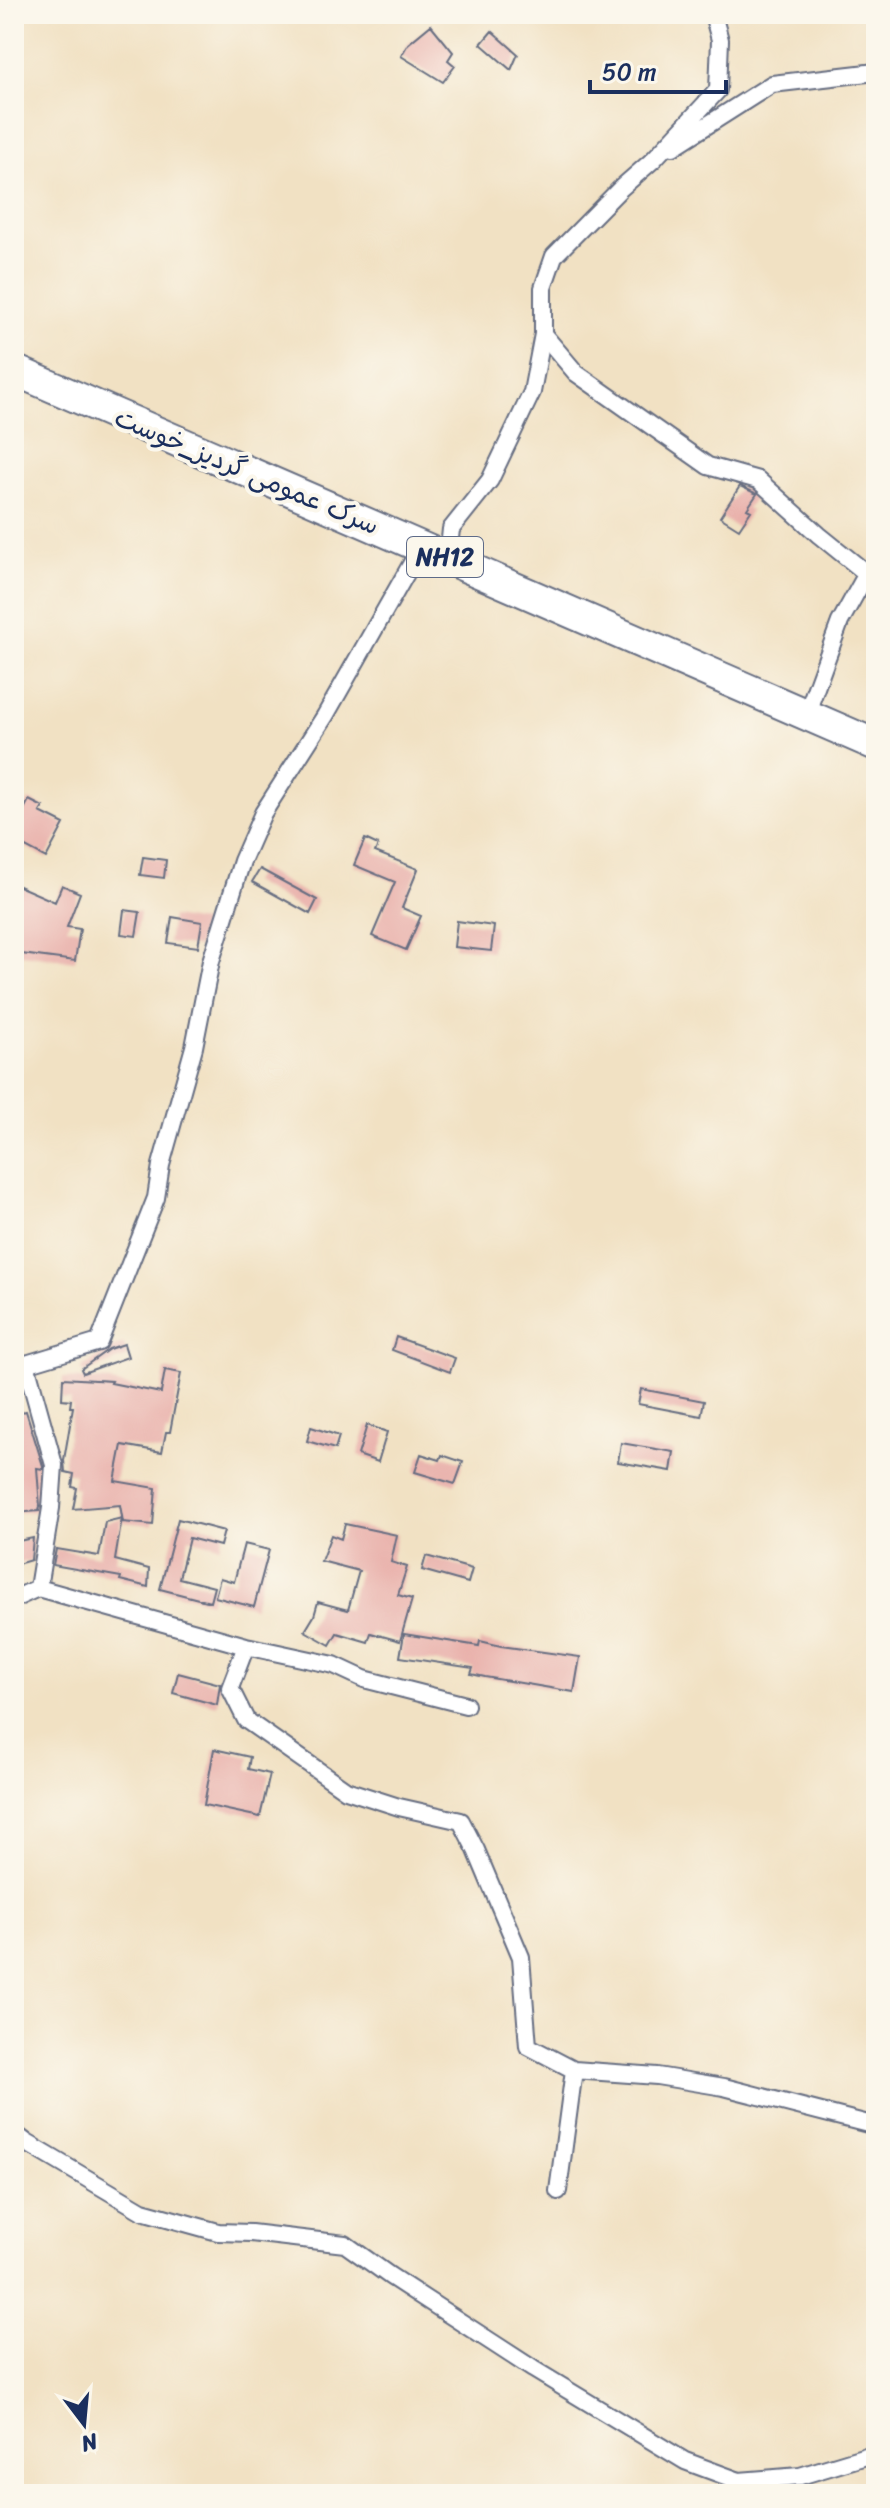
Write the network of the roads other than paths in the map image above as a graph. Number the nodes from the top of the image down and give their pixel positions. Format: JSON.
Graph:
{"nodes":[{"id":1,"x":713,"y":14,"type":"edge"},
{"id":2,"x":876,"y":72,"type":"edge"},
{"id":3,"x":653,"y":160,"type":"junction"},
{"id":4,"x":543,"y":334,"type":"junction"},
{"id":5,"x":14,"y":370,"type":"edge"},
{"id":6,"x":434,"y":553,"type":"junction"},
{"id":7,"x":873,"y":576,"type":"edge"},
{"id":8,"x":806,"y":715,"type":"junction"},
{"id":9,"x":876,"y":745,"type":"edge"},
{"id":10,"x":20,"y":1363,"type":"edge"},
{"id":11,"x":38,"y":1588,"type":"junction"},
{"id":12,"x":14,"y":1599,"type":"edge"},
{"id":13,"x":246,"y":1646,"type":"junction"},
{"id":14,"x":466,"y":1705,"type":"dead end"},
{"id":15,"x":574,"y":2070,"type":"junction"},
{"id":16,"x":876,"y":2126,"type":"edge"},
{"id":17,"x":14,"y":2133,"type":"edge"},
{"id":18,"x":558,"y":2191,"type":"dead end"},
{"id":19,"x":876,"y":2453,"type":"edge"}],
"edges":[{"from":1,"to":3,"type":"street"},
{"from":2,"to":3,"type":"street"},
{"from":3,"to":4,"type":"street"},
{"from":4,"to":6,"type":"street"},
{"from":4,"to":7,"type":"street"},
{"from":5,"to":6,"type":"highway","name":"سرک عمومی گردیز_خوست","number":"NH12"},
{"from":6,"to":8,"type":"highway","name":"سرک عمومی گردیز_خوست","number":"NH12"},
{"from":6,"to":10,"type":"street"},
{"from":7,"to":8,"type":"street"},
{"from":8,"to":9,"type":"highway","name":"سرک عمومی گردیز_خوست","number":"NH12"},
{"from":10,"to":11,"type":"street"},
{"from":11,"to":12,"type":"street"},
{"from":11,"to":13,"type":"street"},
{"from":13,"to":14,"type":"street"},
{"from":13,"to":15,"type":"street"},
{"from":15,"to":16,"type":"street"},
{"from":15,"to":18,"type":"street"},
{"from":17,"to":19,"type":"street"}]}
